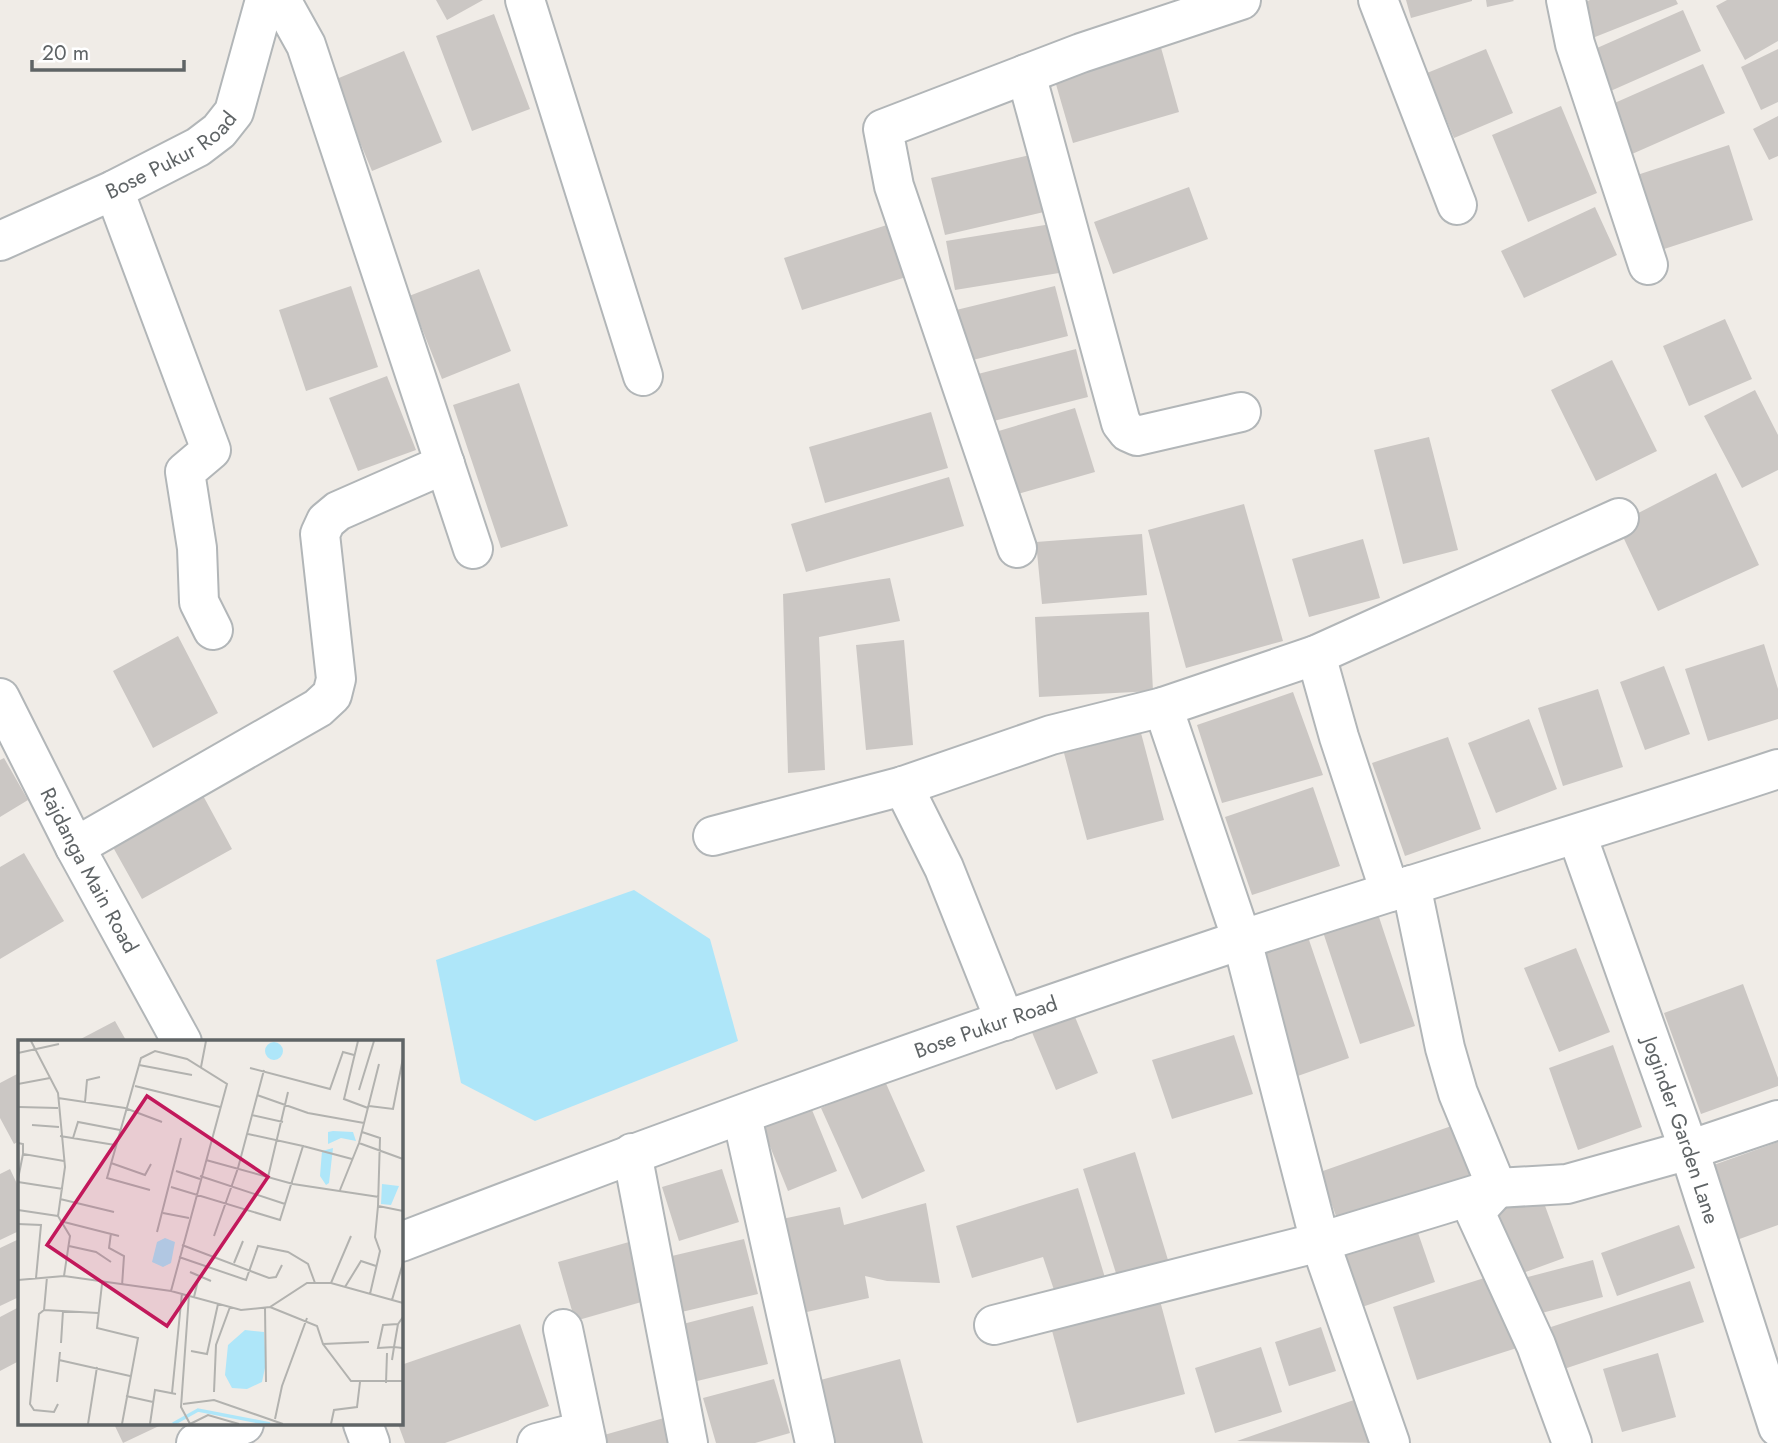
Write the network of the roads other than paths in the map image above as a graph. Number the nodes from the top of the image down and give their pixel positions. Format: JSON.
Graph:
{"nodes":[{"id":1,"x":265,"y":0,"type":"edge"},
{"id":2,"x":281,"y":0,"type":"edge"},
{"id":3,"x":525,"y":0,"type":"edge"},
{"id":4,"x":1241,"y":0,"type":"edge"},
{"id":5,"x":1378,"y":0,"type":"edge"},
{"id":6,"x":1566,"y":0,"type":"edge"},
{"id":7,"x":1194,"y":7,"type":"edge"},
{"id":8,"x":1026,"y":74,"type":"junction"},
{"id":9,"x":114,"y":190,"type":"junction"},
{"id":10,"x":1457,"y":205,"type":"dead end"},
{"id":11,"x":0,"y":241,"type":"edge"},
{"id":12,"x":1648,"y":265,"type":"dead end"},
{"id":13,"x":643,"y":376,"type":"dead end"},
{"id":14,"x":1241,"y":412,"type":"dead end"},
{"id":15,"x":445,"y":464,"type":"junction"},
{"id":16,"x":1619,"y":518,"type":"dead end"},
{"id":17,"x":1017,"y":548,"type":"dead end"},
{"id":18,"x":473,"y":549,"type":"dead end"},
{"id":19,"x":214,"y":631,"type":"dead end"},
{"id":20,"x":1316,"y":654,"type":"junction"},
{"id":21,"x":0,"y":698,"type":"edge"},
{"id":22,"x":1163,"y":707,"type":"junction"},
{"id":23,"x":1778,"y":769,"type":"edge"},
{"id":24,"x":903,"y":786,"type":"junction"},
{"id":25,"x":1577,"y":835,"type":"junction"},
{"id":26,"x":713,"y":836,"type":"dead end"},
{"id":27,"x":75,"y":847,"type":"junction"},
{"id":28,"x":1401,"y":889,"type":"junction"},
{"id":29,"x":1242,"y":940,"type":"junction"},
{"id":30,"x":1004,"y":1021,"type":"junction"},
{"id":31,"x":180,"y":1040,"type":"edge"},
{"id":32,"x":741,"y":1116,"type":"junction"},
{"id":33,"x":1778,"y":1120,"type":"edge"},
{"id":34,"x":1689,"y":1150,"type":"junction"},
{"id":35,"x":632,"y":1153,"type":"junction"},
{"id":36,"x":1497,"y":1188,"type":"junction"},
{"id":37,"x":402,"y":1242,"type":"edge"},
{"id":38,"x":1320,"y":1242,"type":"junction"},
{"id":39,"x":994,"y":1325,"type":"dead end"},
{"id":40,"x":563,"y":1329,"type":"dead end"},
{"id":41,"x":239,"y":1426,"type":"edge"},
{"id":42,"x":364,"y":1426,"type":"edge"},
{"id":43,"x":1778,"y":1427,"type":"edge"},
{"id":44,"x":585,"y":1437,"type":"edge"},
{"id":45,"x":196,"y":1443,"type":"edge"},
{"id":46,"x":370,"y":1443,"type":"edge"},
{"id":47,"x":537,"y":1443,"type":"edge"},
{"id":48,"x":688,"y":1443,"type":"edge"},
{"id":49,"x":815,"y":1443,"type":"edge"},
{"id":50,"x":1390,"y":1443,"type":"edge"},
{"id":51,"x":1572,"y":1443,"type":"edge"}],
"edges":[{"from":1,"to":9,"type":"street","name":"Bose Pukur Road"},
{"from":2,"to":15,"type":"street"},
{"from":3,"to":13,"type":"street"},
{"from":4,"to":7,"type":"street"},
{"from":5,"to":10,"type":"street"},
{"from":6,"to":12,"type":"street"},
{"from":7,"to":8,"type":"street"},
{"from":8,"to":14,"type":"street"},
{"from":8,"to":17,"type":"street"},
{"from":9,"to":11,"type":"street","name":"Bose Pukur Road"},
{"from":9,"to":19,"type":"street"},
{"from":15,"to":18,"type":"street"},
{"from":15,"to":27,"type":"street"},
{"from":16,"to":20,"type":"street"},
{"from":20,"to":22,"type":"street"},
{"from":20,"to":28,"type":"street"},
{"from":21,"to":27,"type":"street","name":"Rajdanga Main Road"},
{"from":22,"to":24,"type":"street"},
{"from":22,"to":29,"type":"street"},
{"from":23,"to":25,"type":"street","name":"Bose Pukur Road"},
{"from":24,"to":26,"type":"street"},
{"from":24,"to":30,"type":"street"},
{"from":25,"to":28,"type":"street","name":"Bose Pukur Road"},
{"from":25,"to":34,"type":"street","name":"Joginder Garden Lane"},
{"from":27,"to":31,"type":"street","name":"Rajdanga Main Road"},
{"from":28,"to":29,"type":"street","name":"Bose Pukur Road"},
{"from":28,"to":36,"type":"street"},
{"from":29,"to":30,"type":"street","name":"Bose Pukur Road"},
{"from":29,"to":38,"type":"street"},
{"from":30,"to":32,"type":"street","name":"Bose Pukur Road"},
{"from":32,"to":35,"type":"street","name":"Bose Pukur Road"},
{"from":32,"to":49,"type":"street"},
{"from":33,"to":34,"type":"street"},
{"from":34,"to":36,"type":"street"},
{"from":34,"to":43,"type":"street","name":"Joginder Garden Lane"},
{"from":35,"to":37,"type":"street","name":"Bose Pukur Road"},
{"from":35,"to":48,"type":"street"},
{"from":36,"to":38,"type":"street"},
{"from":36,"to":51,"type":"street"},
{"from":38,"to":39,"type":"street"},
{"from":38,"to":50,"type":"street"},
{"from":40,"to":44,"type":"street"},
{"from":41,"to":45,"type":"street"},
{"from":42,"to":46,"type":"street"},
{"from":44,"to":47,"type":"street"}]}
